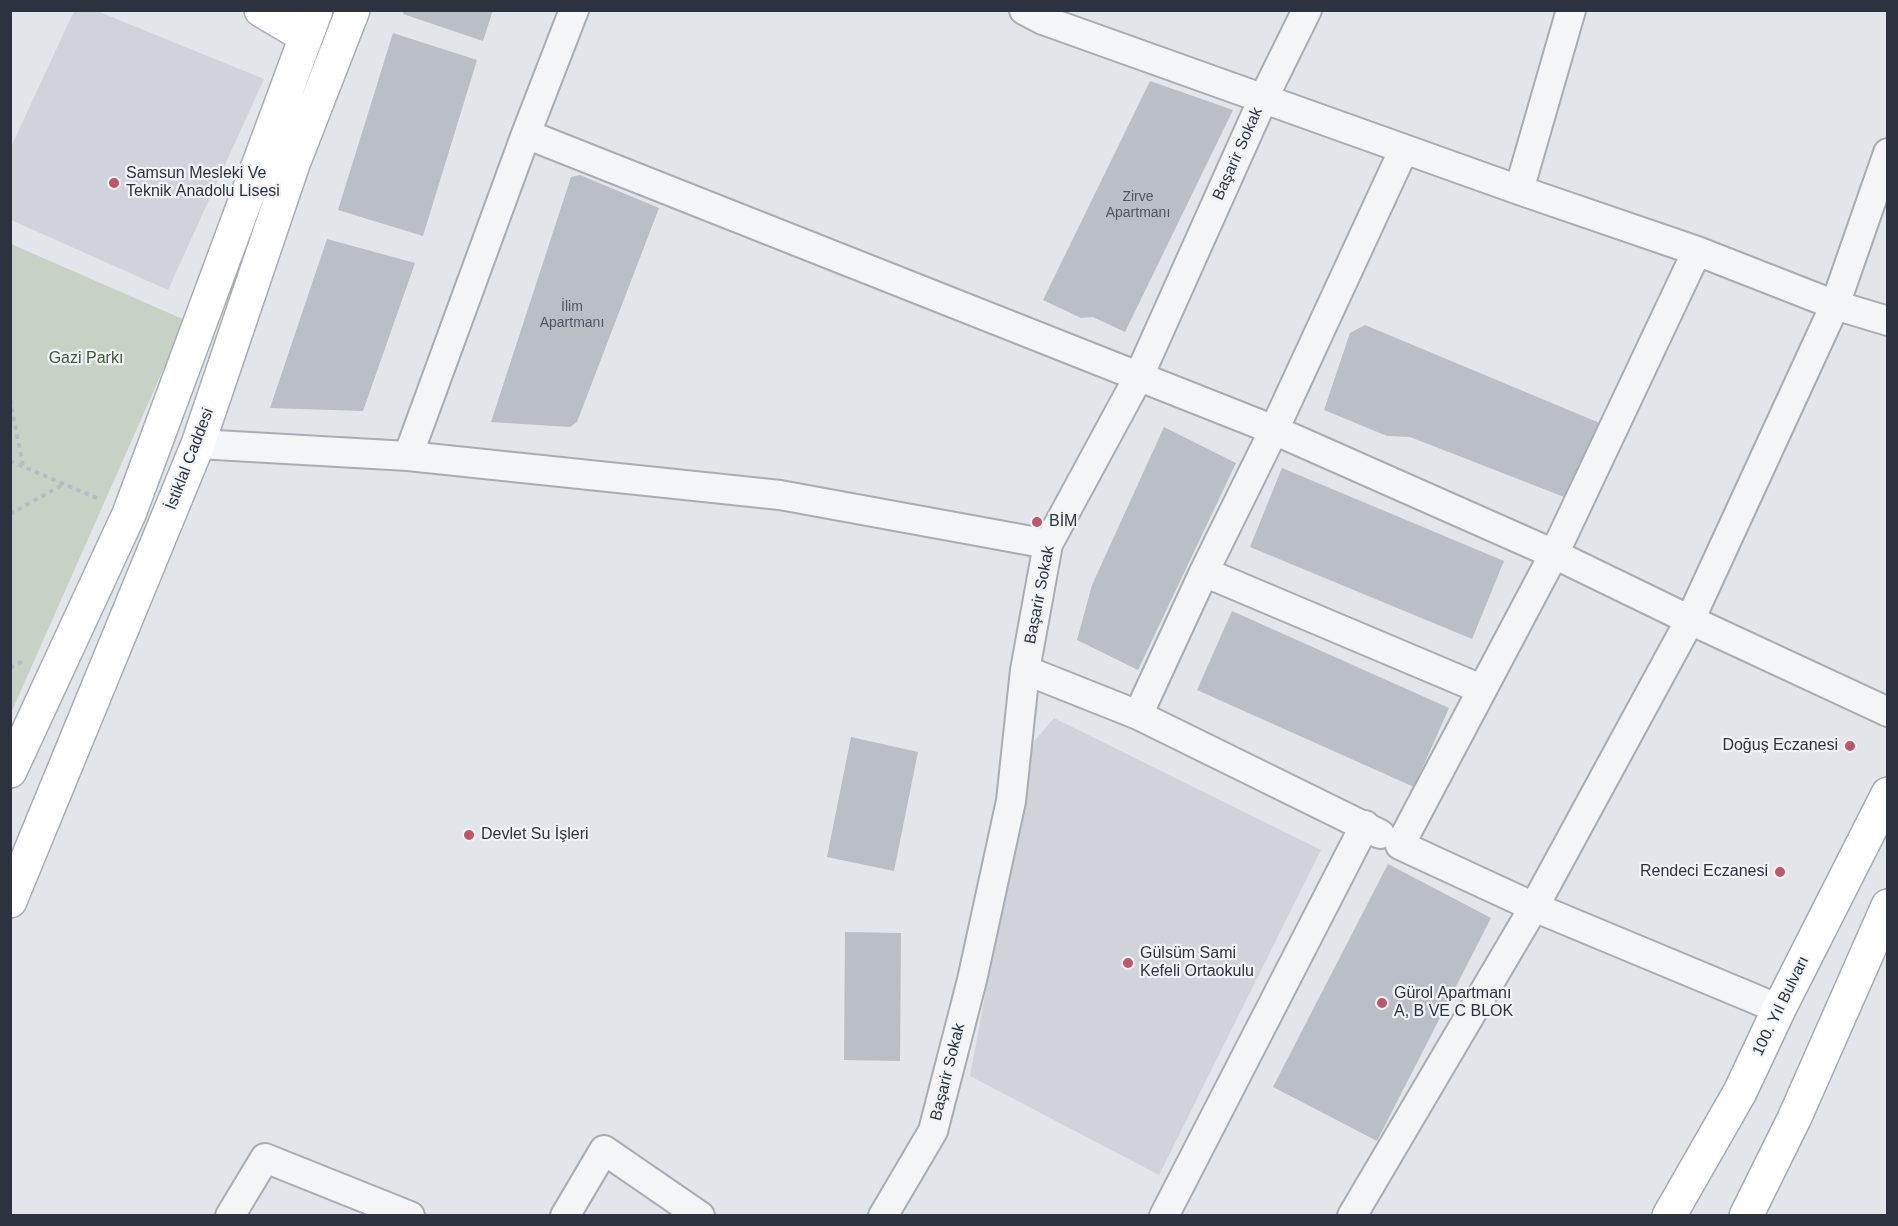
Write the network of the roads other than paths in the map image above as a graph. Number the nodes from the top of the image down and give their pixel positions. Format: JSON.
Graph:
{"nodes":[{"id":1,"x":261,"y":10,"type":"edge"},
{"id":2,"x":353,"y":10,"type":"edge"},
{"id":3,"x":574,"y":10,"type":"edge"},
{"id":4,"x":1307,"y":10,"type":"edge"},
{"id":5,"x":1571,"y":10,"type":"edge"},
{"id":6,"x":1038,"y":14,"type":"edge"},
{"id":7,"x":311,"y":23,"type":"edge"},
{"id":8,"x":1263,"y":99,"type":"junction"},
{"id":9,"x":526,"y":134,"type":"junction"},
{"id":10,"x":1404,"y":149,"type":"junction"},
{"id":11,"x":1887,"y":153,"type":"edge"},
{"id":12,"x":1519,"y":190,"type":"junction"},
{"id":13,"x":1697,"y":251,"type":"junction"},
{"id":14,"x":1835,"y":305,"type":"junction"},
{"id":15,"x":1887,"y":321,"type":"edge"},
{"id":16,"x":1140,"y":376,"type":"junction"},
{"id":17,"x":1274,"y":430,"type":"junction"},
{"id":18,"x":198,"y":444,"type":"junction"},
{"id":19,"x":408,"y":456,"type":"junction"},
{"id":20,"x":1048,"y":543,"type":"junction"},
{"id":21,"x":1554,"y":554,"type":"junction"},
{"id":22,"x":1204,"y":572,"type":"junction"},
{"id":23,"x":1690,"y":620,"type":"junction"},
{"id":24,"x":1025,"y":670,"type":"junction"},
{"id":25,"x":1481,"y":689,"type":"junction"},
{"id":26,"x":1887,"y":712,"type":"edge"},
{"id":27,"x":1138,"y":715,"type":"junction"},
{"id":28,"x":10,"y":771,"type":"edge"},
{"id":29,"x":1887,"y":794,"type":"edge"},
{"id":30,"x":1365,"y":825,"type":"junction"},
{"id":31,"x":1400,"y":845,"type":"junction"},
{"id":32,"x":10,"y":901,"type":"edge"},
{"id":33,"x":1887,"y":906,"type":"edge"},
{"id":34,"x":1534,"y":907,"type":"junction"},
{"id":35,"x":1779,"y":1009,"type":"junction"},
{"id":36,"x":230,"y":1215,"type":"edge"},
{"id":37,"x":410,"y":1215,"type":"edge"},
{"id":38,"x":564,"y":1215,"type":"edge"},
{"id":39,"x":700,"y":1215,"type":"edge"},
{"id":40,"x":883,"y":1215,"type":"edge"},
{"id":41,"x":1164,"y":1215,"type":"edge"},
{"id":42,"x":1352,"y":1215,"type":"edge"},
{"id":43,"x":1669,"y":1215,"type":"edge"},
{"id":44,"x":1746,"y":1215,"type":"edge"}],
"edges":[{"from":1,"to":7,"type":"main road"},
{"from":2,"to":18,"type":"main road","name":"İstiklal Caddesi"},
{"from":3,"to":9,"type":"street"},
{"from":4,"to":8,"type":"street","name":"Başarir Sokak"},
{"from":5,"to":12,"type":"street"},
{"from":6,"to":8,"type":"street"},
{"from":7,"to":28,"type":"main road"},
{"from":8,"to":10,"type":"street"},
{"from":8,"to":16,"type":"street","name":"Başarir Sokak"},
{"from":9,"to":16,"type":"street"},
{"from":9,"to":19,"type":"street"},
{"from":10,"to":12,"type":"street"},
{"from":10,"to":17,"type":"street"},
{"from":11,"to":14,"type":"street"},
{"from":12,"to":13,"type":"street"},
{"from":13,"to":14,"type":"street"},
{"from":13,"to":21,"type":"street"},
{"from":14,"to":15,"type":"street"},
{"from":14,"to":23,"type":"street"},
{"from":16,"to":17,"type":"street"},
{"from":16,"to":20,"type":"street","name":"Başarir Sokak"},
{"from":17,"to":21,"type":"street"},
{"from":17,"to":22,"type":"street"},
{"from":18,"to":19,"type":"street"},
{"from":18,"to":32,"type":"main road","name":"İstiklal Caddesi"},
{"from":19,"to":20,"type":"street"},
{"from":20,"to":24,"type":"street","name":"Başarir Sokak"},
{"from":21,"to":23,"type":"street"},
{"from":21,"to":25,"type":"street"},
{"from":22,"to":25,"type":"street"},
{"from":22,"to":27,"type":"street"},
{"from":23,"to":26,"type":"street"},
{"from":23,"to":34,"type":"street"},
{"from":24,"to":27,"type":"street"},
{"from":24,"to":40,"type":"street","name":"Başarir Sokak"},
{"from":25,"to":31,"type":"street"},
{"from":27,"to":30,"type":"street"},
{"from":29,"to":35,"type":"main road","name":"100. Yıl Bulvarı"},
{"from":30,"to":31,"type":"street"},
{"from":30,"to":41,"type":"street"},
{"from":31,"to":34,"type":"street"},
{"from":33,"to":44,"type":"main road"},
{"from":34,"to":35,"type":"street"},
{"from":34,"to":42,"type":"street"},
{"from":35,"to":43,"type":"main road","name":"100. Yıl Bulvarı"},
{"from":36,"to":37,"type":"street"},
{"from":38,"to":39,"type":"street"}]}
